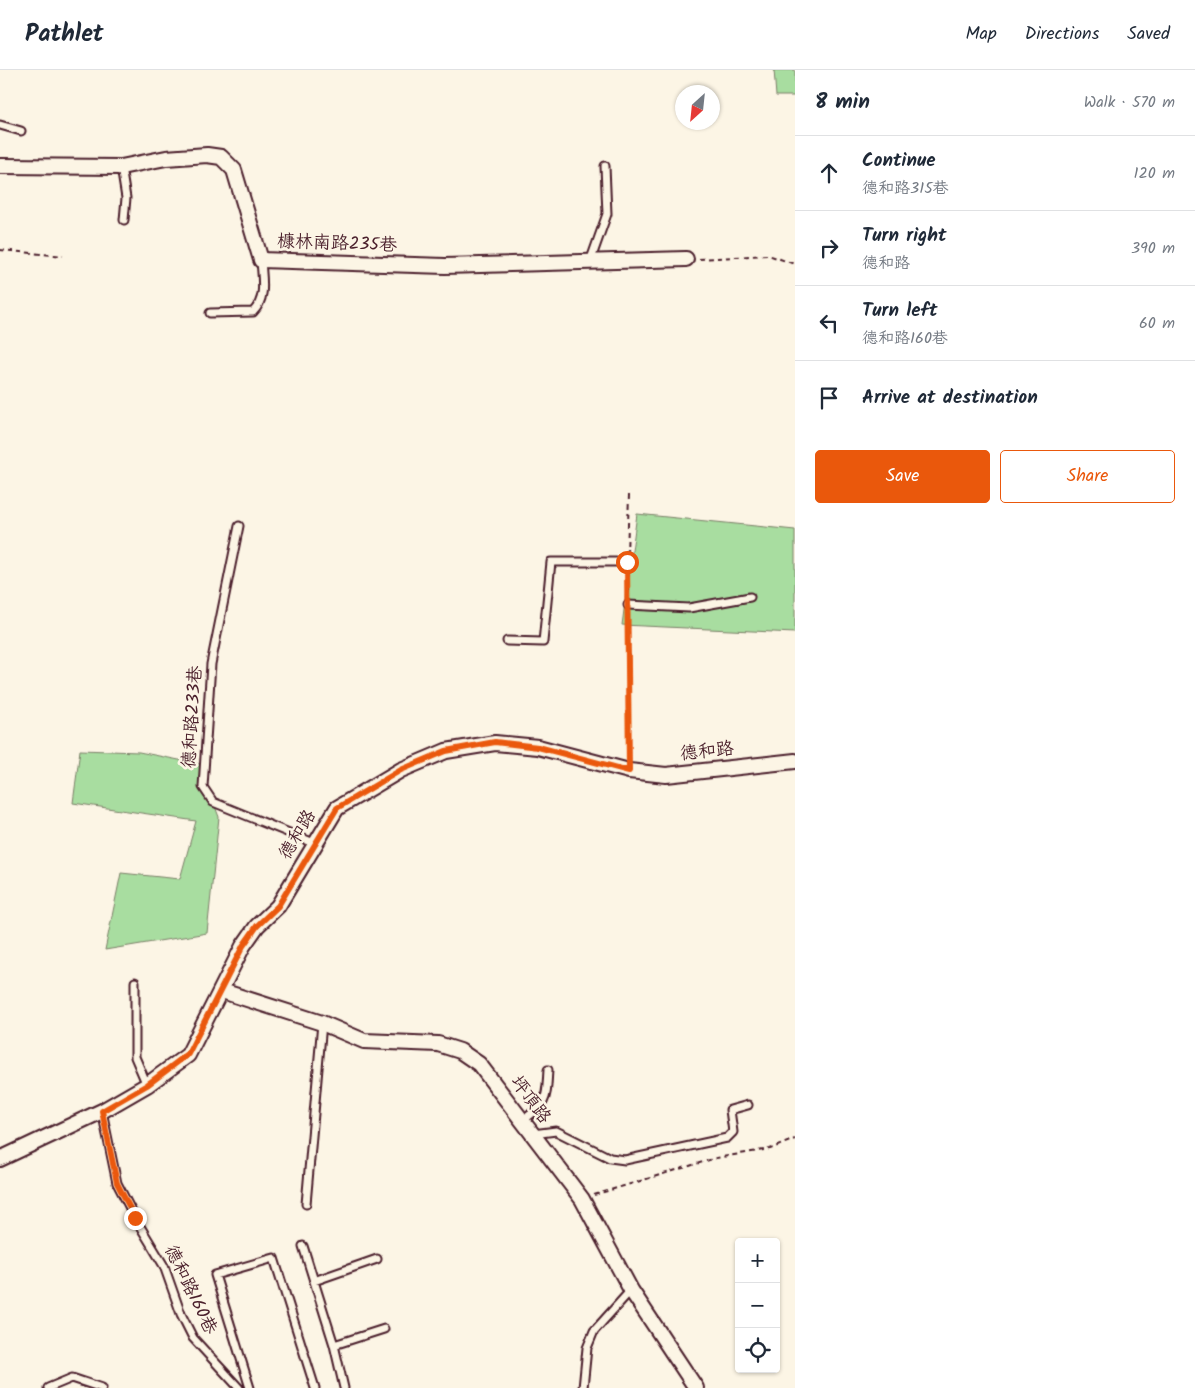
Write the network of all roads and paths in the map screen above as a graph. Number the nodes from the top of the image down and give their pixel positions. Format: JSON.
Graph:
{"nodes":[{"id":1,"x":0,"y":125,"type":"edge"},
{"id":2,"x":21,"y":131,"type":"dead end"},
{"id":3,"x":0,"y":166,"type":"edge"},
{"id":4,"x":605,"y":166,"type":"dead end"},
{"id":5,"x":121,"y":167,"type":"junction"},
{"id":6,"x":124,"y":220,"type":"dead end"},
{"id":7,"x":0,"y":250,"type":"edge"},
{"id":8,"x":63,"y":256,"type":"dead end"},
{"id":9,"x":686,"y":259,"type":"joint"},
{"id":10,"x":261,"y":260,"type":"junction"},
{"id":11,"x":590,"y":262,"type":"junction"},
{"id":12,"x":795,"y":264,"type":"edge"},
{"id":13,"x":210,"y":313,"type":"dead end"},
{"id":14,"x":629,"y":495,"type":"dead end"},
{"id":15,"x":239,"y":526,"type":"dead end"},
{"id":16,"x":627,"y":562,"type":"junction"},
{"id":17,"x":750,"y":598,"type":"dead end"},
{"id":18,"x":628,"y":605,"type":"junction"},
{"id":19,"x":507,"y":642,"type":"dead end"},
{"id":20,"x":795,"y":761,"type":"edge"},
{"id":21,"x":629,"y":771,"type":"junction"},
{"id":22,"x":314,"y":843,"type":"junction"},
{"id":23,"x":135,"y":982,"type":"dead end"},
{"id":24,"x":222,"y":992,"type":"junction"},
{"id":25,"x":322,"y":1024,"type":"junction"},
{"id":26,"x":548,"y":1070,"type":"dead end"},
{"id":27,"x":147,"y":1085,"type":"junction"},
{"id":28,"x":748,"y":1105,"type":"dead end"},
{"id":29,"x":102,"y":1111,"type":"junction"},
{"id":30,"x":522,"y":1120,"type":"junction"},
{"id":31,"x":533,"y":1134,"type":"junction"},
{"id":32,"x":795,"y":1139,"type":"edge"},
{"id":33,"x":0,"y":1159,"type":"edge"},
{"id":34,"x":582,"y":1199,"type":"junction"},
{"id":35,"x":306,"y":1204,"type":"dead end"},
{"id":36,"x":302,"y":1246,"type":"dead end"},
{"id":37,"x":377,"y":1259,"type":"dead end"},
{"id":38,"x":314,"y":1281,"type":"junction"},
{"id":39,"x":631,"y":1290,"type":"junction"},
{"id":40,"x":384,"y":1328,"type":"dead end"},
{"id":41,"x":334,"y":1345,"type":"junction"},
{"id":42,"x":48,"y":1388,"type":"edge"},
{"id":43,"x":102,"y":1388,"type":"edge"},
{"id":44,"x":239,"y":1388,"type":"edge"},
{"id":45,"x":250,"y":1388,"type":"edge"},
{"id":46,"x":315,"y":1388,"type":"edge"},
{"id":47,"x":344,"y":1388,"type":"edge"},
{"id":48,"x":583,"y":1388,"type":"edge"},
{"id":49,"x":696,"y":1388,"type":"edge"}],
"edges":[{"from":1,"to":2,"type":"lane"},
{"from":3,"to":5,"type":"street","name":"槺林南路235巷"},
{"from":4,"to":11,"type":"lane"},
{"from":5,"to":6,"type":"lane"},
{"from":5,"to":10,"type":"street","name":"槺林南路235巷"},
{"from":7,"to":8,"type":"path"},
{"from":9,"to":11,"type":"street","name":"槺林南路235巷"},
{"from":9,"to":12,"type":"path"},
{"from":10,"to":11,"type":"street","name":"槺林南路235巷"},
{"from":10,"to":13,"type":"lane"},
{"from":14,"to":16,"type":"path"},
{"from":15,"to":22,"type":"lane","name":"德和路233巷"},
{"from":16,"to":18,"type":"path"},
{"from":16,"to":19,"type":"lane"},
{"from":17,"to":18,"type":"lane"},
{"from":18,"to":21,"type":"path"},
{"from":20,"to":21,"type":"street","name":"德和路"},
{"from":21,"to":22,"type":"street","name":"德和路"},
{"from":22,"to":24,"type":"street","name":"德和路"},
{"from":23,"to":27,"type":"lane"},
{"from":24,"to":25,"type":"street","name":"坪頂路"},
{"from":24,"to":27,"type":"street","name":"德和路"},
{"from":25,"to":30,"type":"street","name":"坪頂路"},
{"from":25,"to":35,"type":"lane"},
{"from":26,"to":30,"type":"lane"},
{"from":27,"to":29,"type":"street","name":"德和路"},
{"from":28,"to":31,"type":"lane"},
{"from":29,"to":33,"type":"street","name":"德和路"},
{"from":29,"to":44,"type":"lane","name":"德和路160巷"},
{"from":30,"to":31,"type":"street","name":"坪頂路"},
{"from":31,"to":34,"type":"street","name":"坪頂路"},
{"from":32,"to":34,"type":"path"},
{"from":34,"to":39,"type":"street","name":"坪頂路"},
{"from":36,"to":38,"type":"lane"},
{"from":37,"to":38,"type":"lane"},
{"from":38,"to":41,"type":"lane"},
{"from":39,"to":48,"type":"lane"},
{"from":39,"to":49,"type":"street","name":"坪頂路"},
{"from":40,"to":41,"type":"lane"},
{"from":41,"to":47,"type":"lane"},
{"from":42,"to":43,"type":"lane"},
{"from":45,"to":46,"type":"lane"}]}
